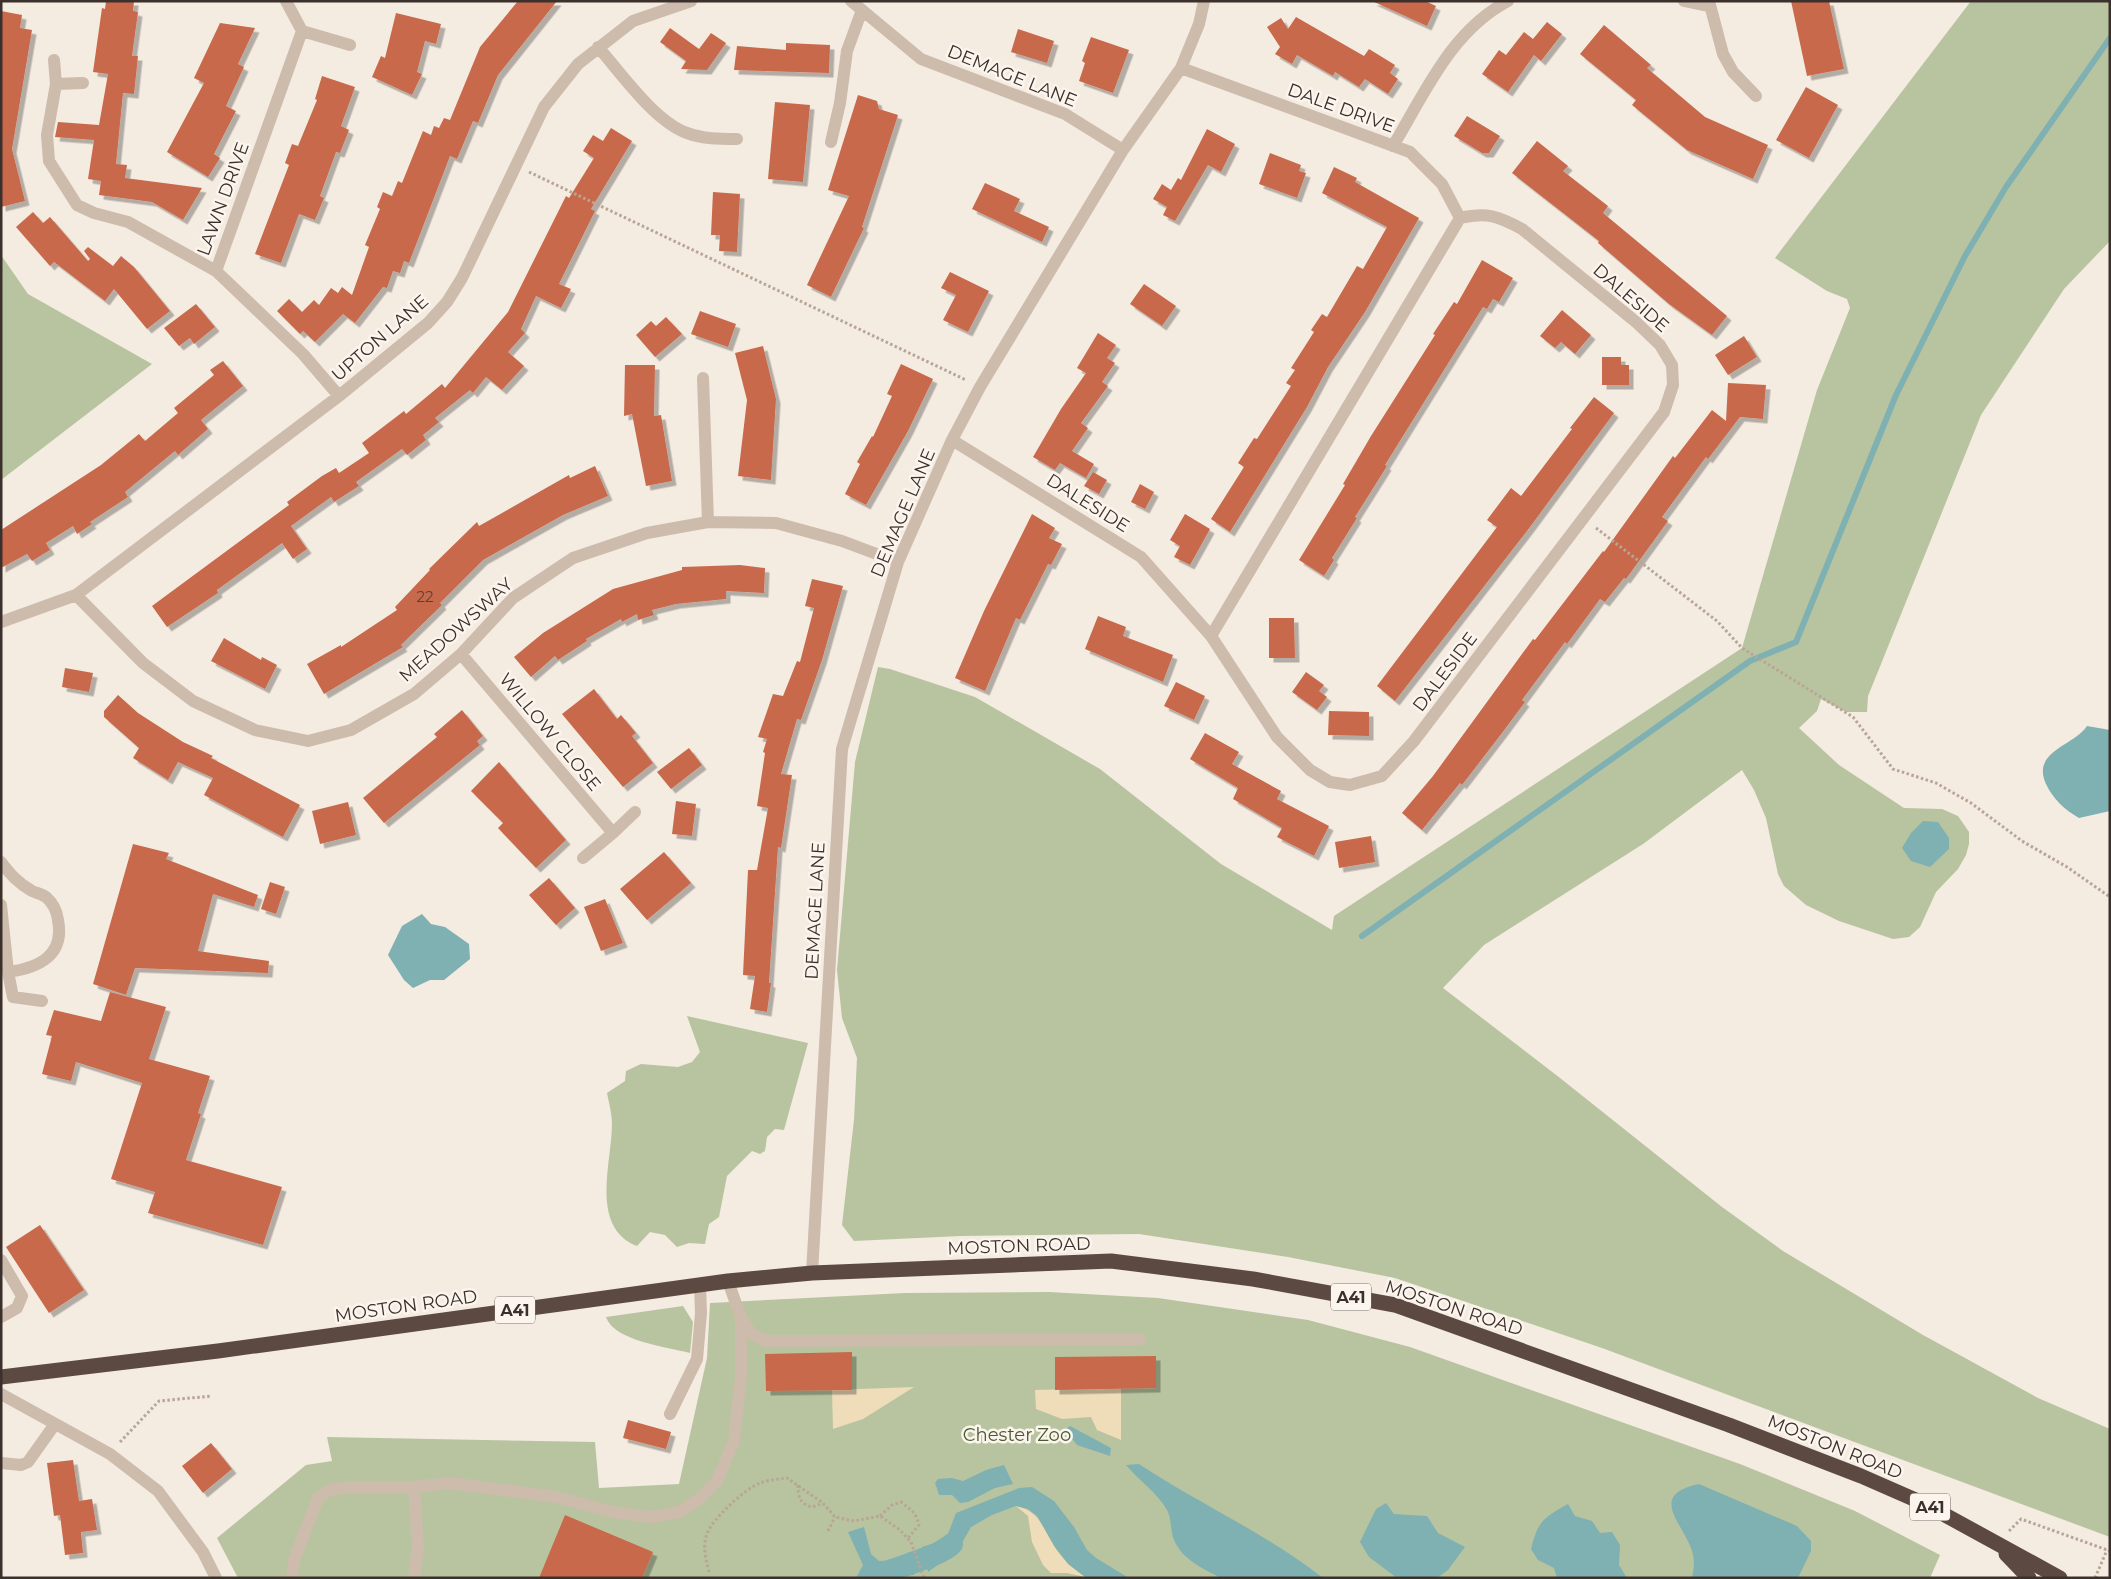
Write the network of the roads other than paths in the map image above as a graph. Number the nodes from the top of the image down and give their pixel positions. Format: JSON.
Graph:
{"nodes":[{"id":1,"x":286,"y":1,"type":"edge"},
{"id":2,"x":691,"y":1,"type":"edge"},
{"id":3,"x":851,"y":1,"type":"edge"},
{"id":4,"x":1204,"y":1,"type":"edge"},
{"id":5,"x":1508,"y":1,"type":"edge"},
{"id":6,"x":1684,"y":1,"type":"edge"},
{"id":7,"x":1709,"y":4,"type":"edge"},
{"id":8,"x":862,"y":10,"type":"junction"},
{"id":9,"x":302,"y":31,"type":"junction"},
{"id":10,"x":350,"y":45,"type":"dead end"},
{"id":11,"x":598,"y":47,"type":"junction"},
{"id":12,"x":54,"y":60,"type":"dead end"},
{"id":13,"x":1181,"y":68,"type":"junction"},
{"id":14,"x":83,"y":83,"type":"dead end"},
{"id":15,"x":56,"y":84,"type":"junction"},
{"id":16,"x":1756,"y":96,"type":"dead end"},
{"id":17,"x":737,"y":139,"type":"dead end"},
{"id":18,"x":830,"y":142,"type":"dead end"},
{"id":19,"x":1393,"y":146,"type":"junction"},
{"id":20,"x":1123,"y":150,"type":"junction"},
{"id":21,"x":1460,"y":218,"type":"junction"},
{"id":22,"x":216,"y":271,"type":"junction"},
{"id":23,"x":703,"y":378,"type":"dead end"},
{"id":24,"x":339,"y":396,"type":"junction"},
{"id":25,"x":952,"y":440,"type":"junction"},
{"id":26,"x":708,"y":522,"type":"junction"},
{"id":27,"x":898,"y":562,"type":"junction"},
{"id":28,"x":76,"y":594,"type":"junction"},
{"id":29,"x":1,"y":622,"type":"edge"},
{"id":30,"x":1210,"y":636,"type":"junction"},
{"id":31,"x":461,"y":654,"type":"junction"},
{"id":32,"x":635,"y":812,"type":"dead end"},
{"id":33,"x":612,"y":833,"type":"junction"},
{"id":34,"x":583,"y":858,"type":"dead end"},
{"id":35,"x":1,"y":862,"type":"edge"},
{"id":36,"x":1,"y":905,"type":"edge"},
{"id":37,"x":8,"y":972,"type":"junction"},
{"id":38,"x":42,"y":1001,"type":"dead end"},
{"id":39,"x":1,"y":1260,"type":"edge"},
{"id":40,"x":812,"y":1273,"type":"junction"},
{"id":41,"x":728,"y":1281,"type":"junction"},
{"id":42,"x":700,"y":1285,"type":"junction"},
{"id":43,"x":1,"y":1317,"type":"edge"},
{"id":44,"x":741,"y":1318,"type":"junction"},
{"id":45,"x":1140,"y":1339,"type":"dead end"},
{"id":46,"x":1,"y":1377,"type":"edge"},
{"id":47,"x":1,"y":1394,"type":"edge"},
{"id":48,"x":670,"y":1414,"type":"dead end"},
{"id":49,"x":55,"y":1424,"type":"junction"},
{"id":50,"x":1,"y":1463,"type":"edge"},
{"id":51,"x":414,"y":1487,"type":"junction"},
{"id":52,"x":1996,"y":1543,"type":"junction"},
{"id":53,"x":216,"y":1578,"type":"edge"},
{"id":54,"x":292,"y":1578,"type":"edge"},
{"id":55,"x":414,"y":1578,"type":"edge"},
{"id":56,"x":2029,"y":1578,"type":"edge"},
{"id":57,"x":2060,"y":1578,"type":"edge"}],
"edges":[{"from":1,"to":9,"type":"street"},
{"from":2,"to":11,"type":"street","name":"UPTON LANE"},
{"from":3,"to":8,"type":"street","name":"DEMAGE LANE"},
{"from":4,"to":13,"type":"street"},
{"from":5,"to":19,"type":"street"},
{"from":6,"to":7,"type":"street"},
{"from":7,"to":16,"type":"street"},
{"from":8,"to":18,"type":"street"},
{"from":8,"to":20,"type":"street","name":"DEMAGE LANE"},
{"from":9,"to":10,"type":"street"},
{"from":9,"to":22,"type":"street","name":"LAWN DRIVE"},
{"from":11,"to":17,"type":"street"},
{"from":11,"to":24,"type":"street","name":"UPTON LANE"},
{"from":12,"to":15,"type":"street"},
{"from":13,"to":19,"type":"street","name":"DALE DRIVE"},
{"from":13,"to":20,"type":"street"},
{"from":14,"to":15,"type":"street"},
{"from":15,"to":22,"type":"street"},
{"from":19,"to":21,"type":"street","name":"DALE DRIVE"},
{"from":20,"to":25,"type":"street","name":"DEMAGE LANE"},
{"from":21,"to":30,"type":"street"},
{"from":21,"to":30,"type":"street","name":"DALESIDE"},
{"from":22,"to":24,"type":"street","name":"LAWN DRIVE"},
{"from":23,"to":26,"type":"street"},
{"from":24,"to":28,"type":"street","name":"UPTON LANE"},
{"from":25,"to":27,"type":"street","name":"DEMAGE LANE"},
{"from":25,"to":30,"type":"street","name":"DALESIDE"},
{"from":26,"to":27,"type":"street","name":"MEADOWSWAY"},
{"from":26,"to":31,"type":"street","name":"MEADOWSWAY"},
{"from":27,"to":40,"type":"street","name":"DEMAGE LANE"},
{"from":28,"to":29,"type":"street","name":"UPTON LANE"},
{"from":28,"to":31,"type":"street","name":"MEADOWSWAY"},
{"from":31,"to":33,"type":"street","name":"WILLOW CLOSE"},
{"from":32,"to":33,"type":"street"},
{"from":33,"to":34,"type":"street"},
{"from":35,"to":37,"type":"street"},
{"from":36,"to":37,"type":"street"},
{"from":37,"to":38,"type":"street"},
{"from":39,"to":43,"type":"street"},
{"from":40,"to":41,"type":"highway","name":"MOSTON ROAD","number":"A41"},
{"from":40,"to":52,"type":"highway","name":"MOSTON ROAD","number":"A41"},
{"from":41,"to":42,"type":"highway","name":"MOSTON ROAD","number":"A41"},
{"from":41,"to":44,"type":"street"},
{"from":42,"to":46,"type":"highway","name":"MOSTON ROAD","number":"A41"},
{"from":42,"to":48,"type":"street"},
{"from":44,"to":45,"type":"street"},
{"from":44,"to":51,"type":"street"},
{"from":47,"to":49,"type":"street"},
{"from":49,"to":50,"type":"street"},
{"from":49,"to":53,"type":"street"},
{"from":51,"to":54,"type":"street"},
{"from":51,"to":55,"type":"street"},
{"from":52,"to":56,"type":"highway","name":"MOSTON ROAD","number":"A41"},
{"from":52,"to":57,"type":"highway","name":"MOSTON ROAD","number":"A41"}]}
